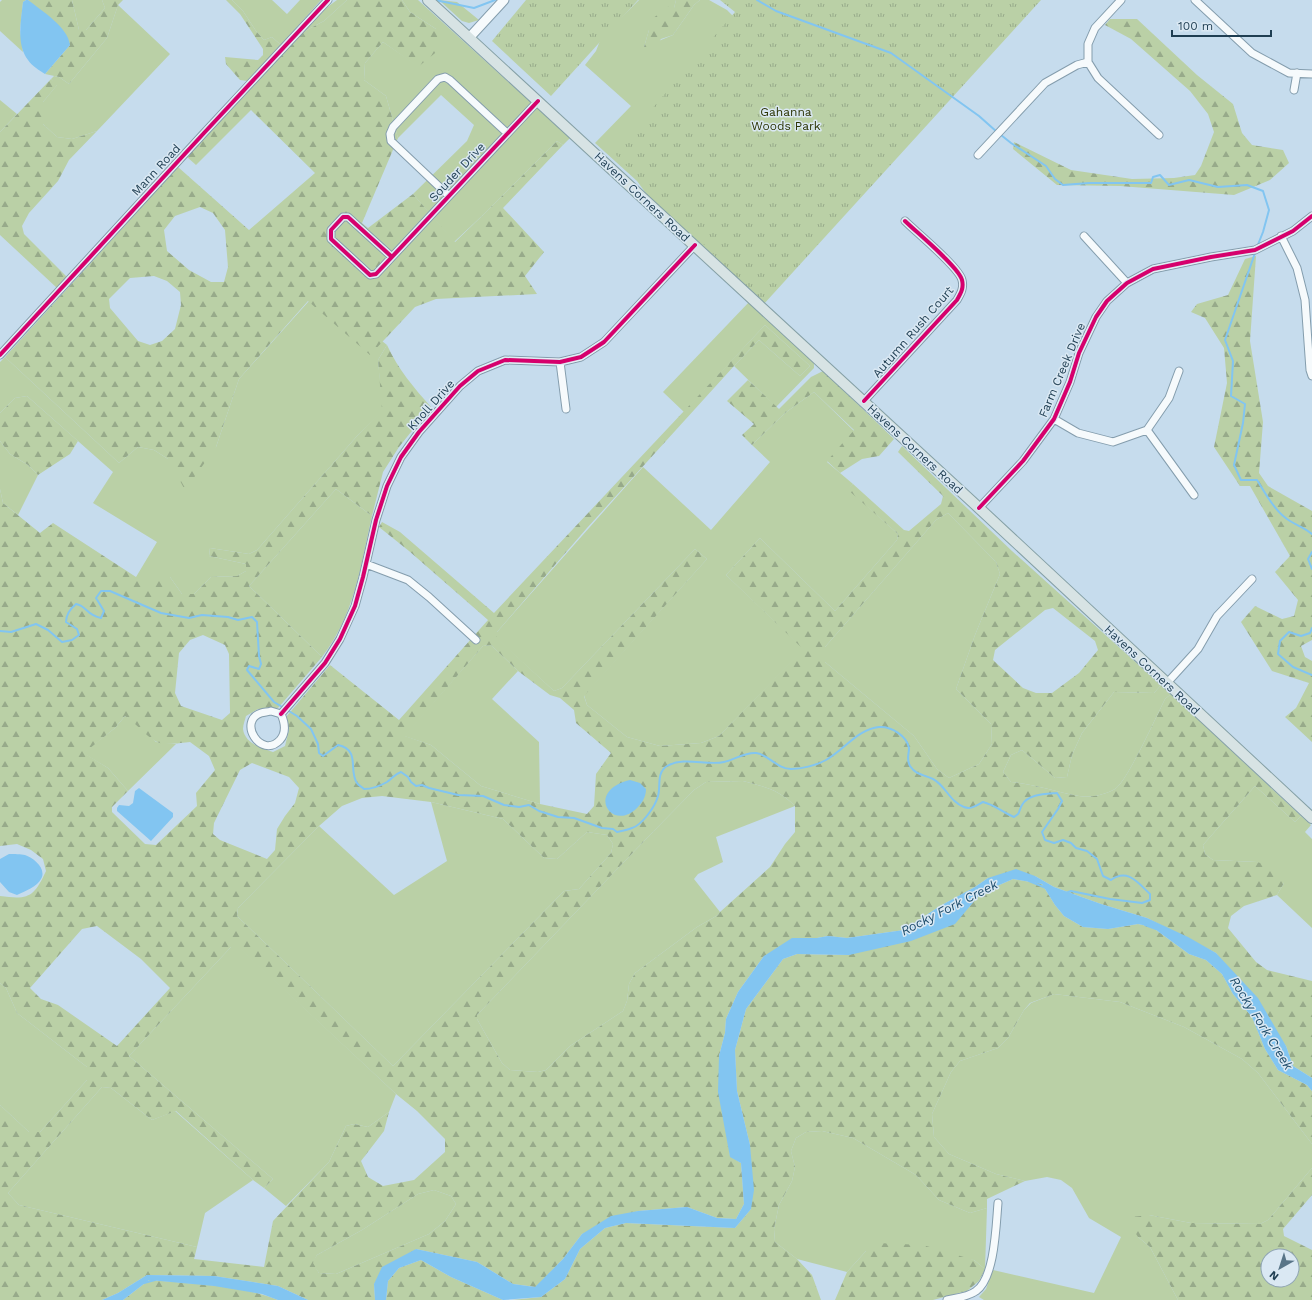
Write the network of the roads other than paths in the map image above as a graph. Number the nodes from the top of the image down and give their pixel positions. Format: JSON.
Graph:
{"nodes":[{"id":1,"x":328,"y":0,"type":"edge"},
{"id":2,"x":428,"y":0,"type":"edge"},
{"id":3,"x":504,"y":0,"type":"edge"},
{"id":4,"x":1121,"y":0,"type":"edge"},
{"id":5,"x":1195,"y":0,"type":"edge"},
{"id":6,"x":469,"y":38,"type":"junction"},
{"id":7,"x":1088,"y":62,"type":"junction"},
{"id":8,"x":1297,"y":74,"type":"junction"},
{"id":9,"x":1312,"y":74,"type":"edge"},
{"id":10,"x":1294,"y":90,"type":"dead end"},
{"id":11,"x":538,"y":101,"type":"junction"},
{"id":12,"x":507,"y":133,"type":"junction"},
{"id":13,"x":1158,"y":135,"type":"dead end"},
{"id":14,"x":978,"y":156,"type":"dead end"},
{"id":15,"x":449,"y":196,"type":"junction"},
{"id":16,"x":1312,"y":216,"type":"edge"},
{"id":17,"x":905,"y":221,"type":"dead end"},
{"id":18,"x":1084,"y":236,"type":"dead end"},
{"id":19,"x":1281,"y":236,"type":"junction"},
{"id":20,"x":695,"y":246,"type":"junction"},
{"id":21,"x":392,"y":257,"type":"junction"},
{"id":22,"x":1127,"y":283,"type":"junction"},
{"id":23,"x":0,"y":355,"type":"edge"},
{"id":24,"x":560,"y":362,"type":"junction"},
{"id":25,"x":1179,"y":371,"type":"dead end"},
{"id":26,"x":1312,"y":376,"type":"edge"},
{"id":27,"x":864,"y":402,"type":"junction"},
{"id":28,"x":566,"y":409,"type":"dead end"},
{"id":29,"x":1054,"y":419,"type":"junction"},
{"id":30,"x":1147,"y":430,"type":"junction"},
{"id":31,"x":1194,"y":495,"type":"dead end"},
{"id":32,"x":979,"y":508,"type":"junction"},
{"id":33,"x":366,"y":564,"type":"junction"},
{"id":34,"x":1252,"y":579,"type":"dead end"},
{"id":35,"x":476,"y":640,"type":"dead end"},
{"id":36,"x":1167,"y":683,"type":"junction"},
{"id":37,"x":281,"y":714,"type":"junction"},
{"id":38,"x":1312,"y":818,"type":"edge"},
{"id":39,"x":998,"y":1203,"type":"dead end"},
{"id":40,"x":947,"y":1300,"type":"edge"}],
"edges":[{"from":1,"to":23,"type":"street","name":"Mann Road"},
{"from":2,"to":6,"type":"main road","name":"Havens Corners Road"},
{"from":3,"to":6,"type":"main road"},
{"from":4,"to":7,"type":"street"},
{"from":5,"to":8,"type":"street"},
{"from":6,"to":11,"type":"main road","name":"Havens Corners Road"},
{"from":7,"to":13,"type":"street"},
{"from":7,"to":14,"type":"street"},
{"from":8,"to":9,"type":"street"},
{"from":8,"to":10,"type":"street"},
{"from":11,"to":12,"type":"street","name":"Souder Drive"},
{"from":11,"to":20,"type":"main road","name":"Havens Corners Road"},
{"from":12,"to":15,"type":"street","name":"Souder Drive"},
{"from":12,"to":15,"type":"street"},
{"from":15,"to":21,"type":"street","name":"Souder Drive"},
{"from":16,"to":19,"type":"street","name":"Farm Creek Drive"},
{"from":17,"to":27,"type":"street","name":"Autumn Rush Court"},
{"from":18,"to":22,"type":"street"},
{"from":19,"to":22,"type":"street","name":"Farm Creek Drive"},
{"from":19,"to":26,"type":"street"},
{"from":20,"to":24,"type":"street","name":"Knoll Drive"},
{"from":20,"to":27,"type":"main road","name":"Havens Corners Road"},
{"from":21,"to":21,"type":"street","name":"Souder Drive"},
{"from":22,"to":29,"type":"street","name":"Farm Creek Drive"},
{"from":24,"to":28,"type":"street"},
{"from":24,"to":33,"type":"street","name":"Knoll Drive"},
{"from":25,"to":30,"type":"street"},
{"from":27,"to":32,"type":"main road","name":"Havens Corners Road"},
{"from":29,"to":30,"type":"street"},
{"from":29,"to":32,"type":"street","name":"Farm Creek Drive"},
{"from":30,"to":31,"type":"street"},
{"from":32,"to":36,"type":"main road","name":"Havens Corners Road"},
{"from":33,"to":35,"type":"street"},
{"from":33,"to":37,"type":"street","name":"Knoll Drive"},
{"from":34,"to":36,"type":"street"},
{"from":36,"to":38,"type":"main road","name":"Havens Corners Road"},
{"from":37,"to":37,"type":"street"},
{"from":39,"to":40,"type":"street"}]}
